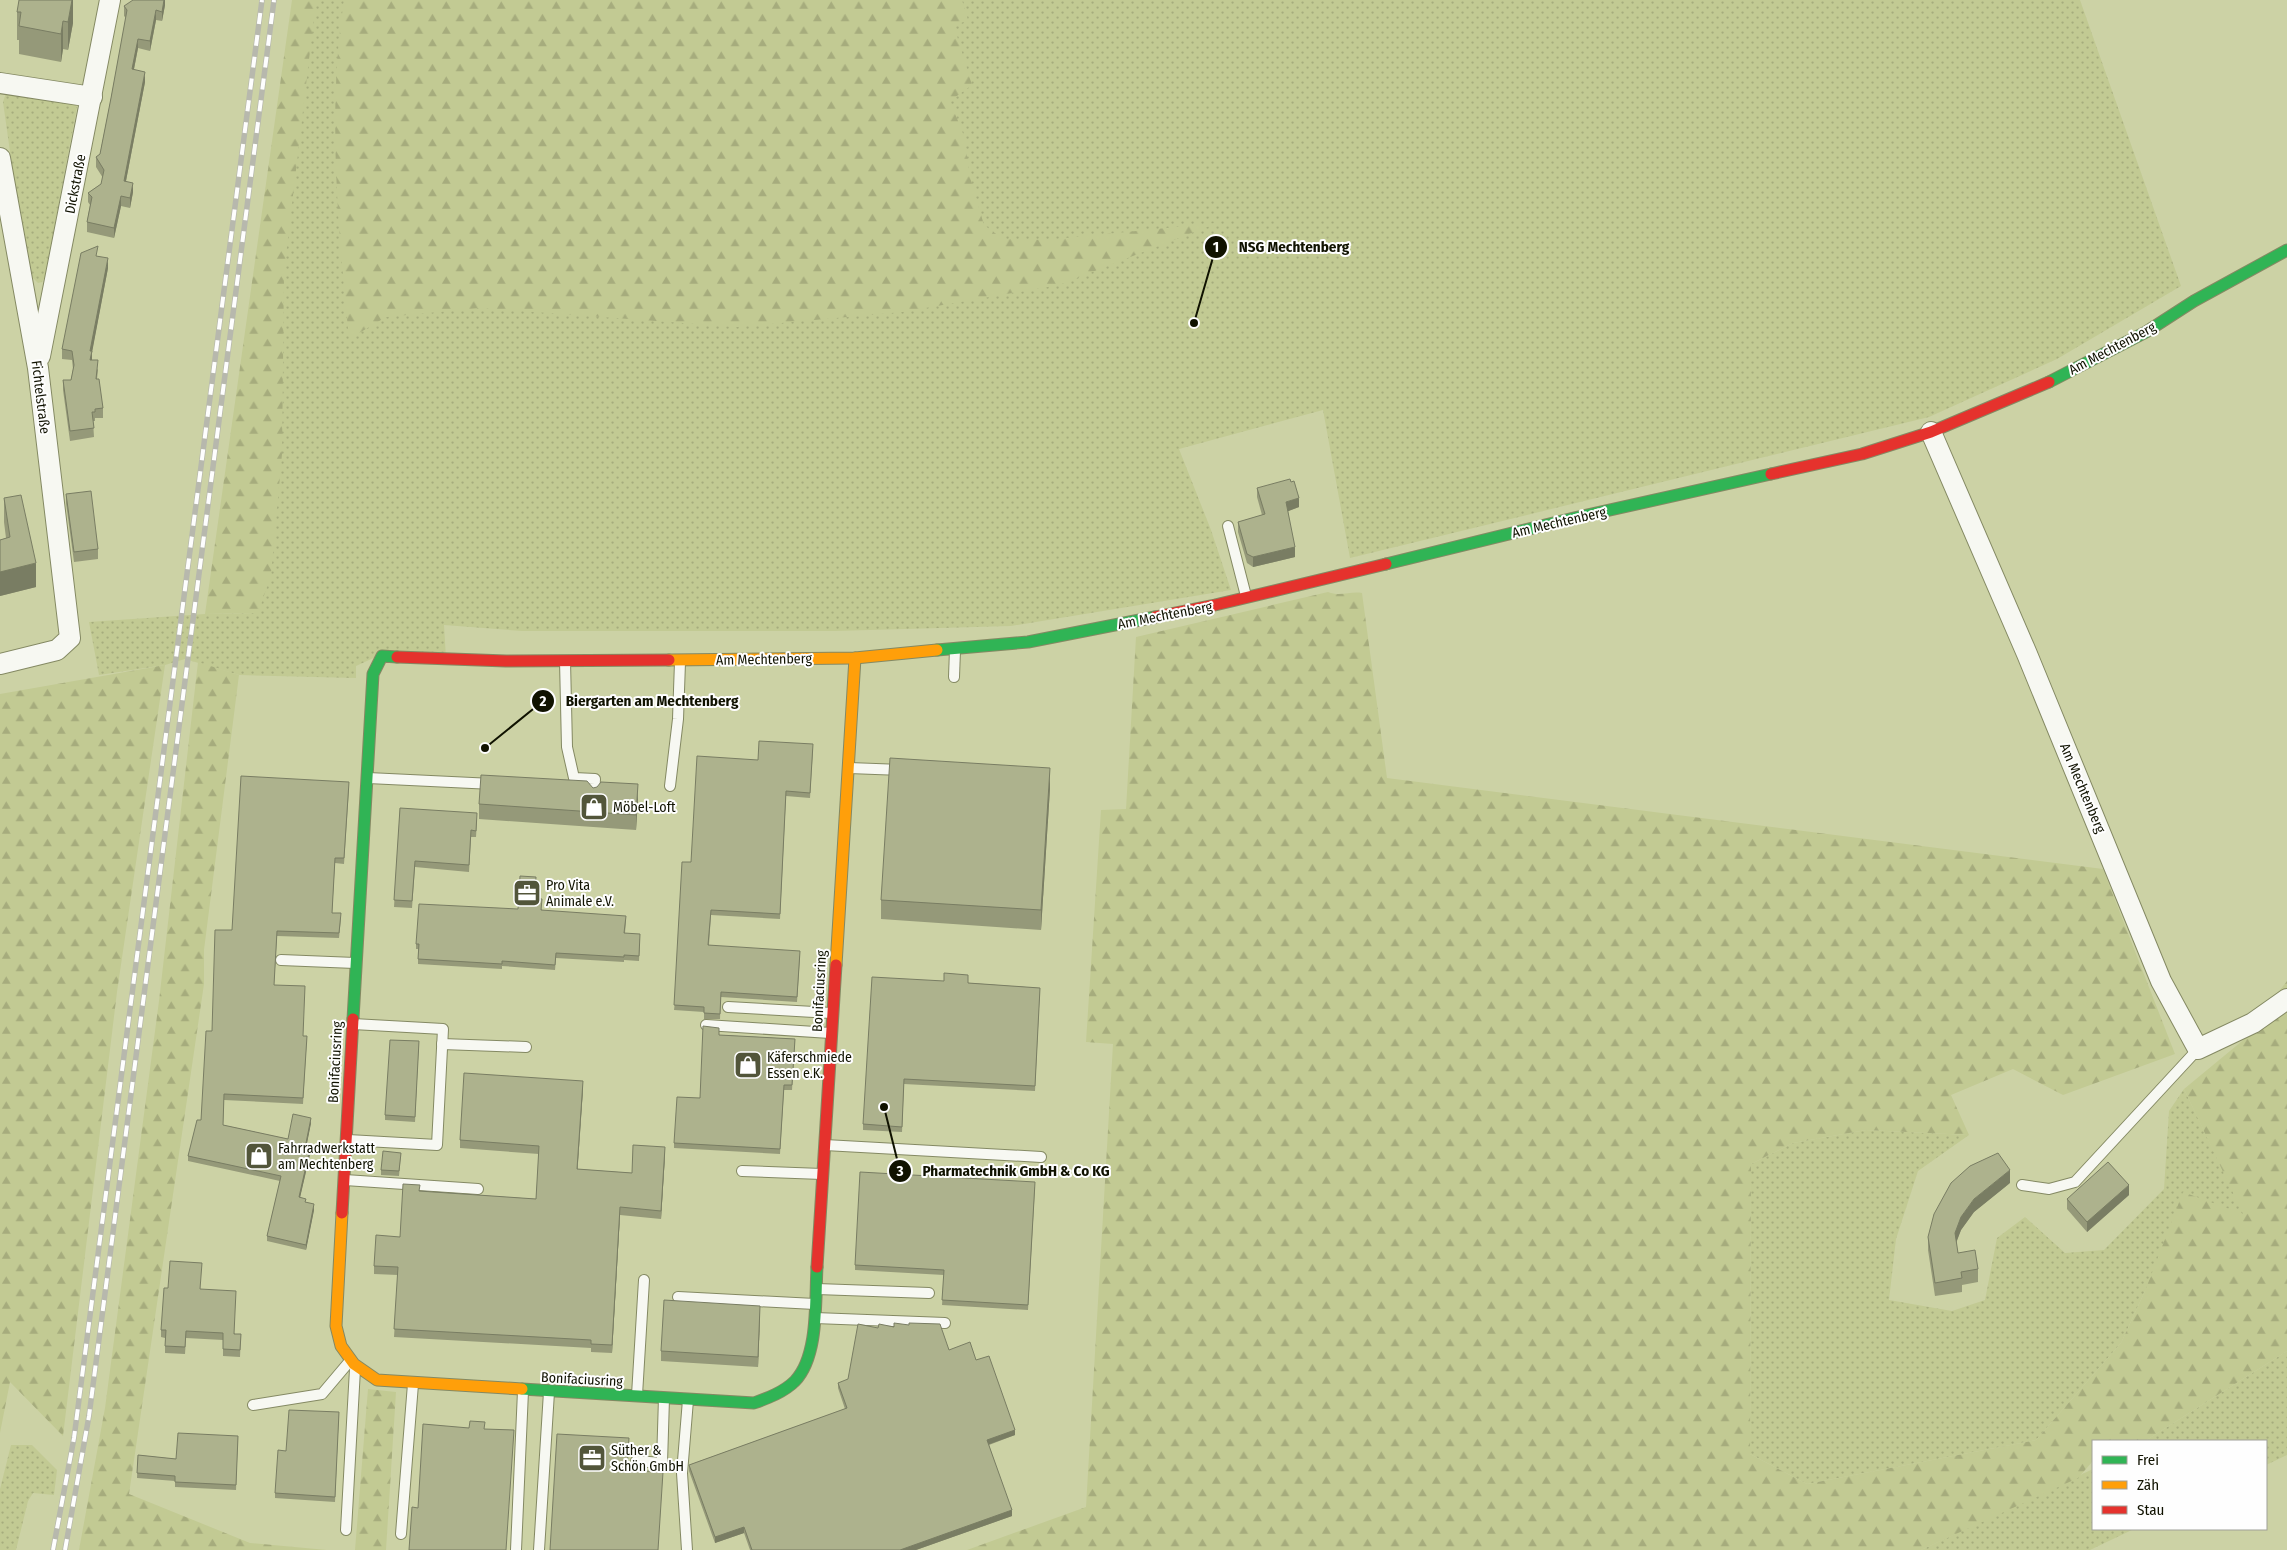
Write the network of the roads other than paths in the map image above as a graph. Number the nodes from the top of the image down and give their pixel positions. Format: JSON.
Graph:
{"nodes":[{"id":1,"x":110,"y":0,"type":"edge"},
{"id":2,"x":0,"y":82,"type":"edge"},
{"id":3,"x":92,"y":97,"type":"junction"},
{"id":4,"x":0,"y":158,"type":"edge"},
{"id":5,"x":2287,"y":250,"type":"edge"},
{"id":6,"x":38,"y":368,"type":"junction"},
{"id":7,"x":1931,"y":432,"type":"junction"},
{"id":8,"x":1228,"y":526,"type":"dead end"},
{"id":9,"x":1246,"y":597,"type":"junction"},
{"id":10,"x":955,"y":650,"type":"junction"},
{"id":11,"x":382,"y":656,"type":"joint"},
{"id":12,"x":855,"y":658,"type":"junction"},
{"id":13,"x":565,"y":660,"type":"junction"},
{"id":14,"x":680,"y":660,"type":"junction"},
{"id":15,"x":0,"y":664,"type":"edge"},
{"id":16,"x":954,"y":677,"type":"dead end"},
{"id":17,"x":848,"y":768,"type":"junction"},
{"id":18,"x":913,"y":771,"type":"edge"},
{"id":19,"x":366,"y":778,"type":"junction"},
{"id":20,"x":500,"y":784,"type":"edge"},
{"id":21,"x":670,"y":786,"type":"dead end"},
{"id":22,"x":594,"y":796,"type":"edge"},
{"id":23,"x":281,"y":960,"type":"dead end"},
{"id":24,"x":356,"y":963,"type":"junction"},
{"id":25,"x":2287,"y":999,"type":"edge"},
{"id":26,"x":728,"y":1007,"type":"dead end"},
{"id":27,"x":832,"y":1014,"type":"junction"},
{"id":28,"x":352,"y":1024,"type":"junction"},
{"id":29,"x":706,"y":1025,"type":"edge"},
{"id":30,"x":831,"y":1033,"type":"junction"},
{"id":31,"x":442,"y":1044,"type":"junction"},
{"id":32,"x":526,"y":1047,"type":"dead end"},
{"id":33,"x":2198,"y":1049,"type":"junction"},
{"id":34,"x":346,"y":1140,"type":"junction"},
{"id":35,"x":824,"y":1145,"type":"junction"},
{"id":36,"x":1041,"y":1157,"type":"dead end"},
{"id":37,"x":742,"y":1171,"type":"dead end"},
{"id":38,"x":823,"y":1174,"type":"junction"},
{"id":39,"x":344,"y":1180,"type":"junction"},
{"id":40,"x":2022,"y":1185,"type":"dead end"},
{"id":41,"x":478,"y":1189,"type":"dead end"},
{"id":42,"x":644,"y":1280,"type":"dead end"},
{"id":43,"x":816,"y":1288,"type":"junction"},
{"id":44,"x":929,"y":1293,"type":"dead end"},
{"id":45,"x":678,"y":1297,"type":"dead end"},
{"id":46,"x":815,"y":1304,"type":"junction"},
{"id":47,"x":814,"y":1318,"type":"junction"},
{"id":48,"x":945,"y":1323,"type":"dead end"},
{"id":49,"x":352,"y":1364,"type":"junction"},
{"id":50,"x":414,"y":1383,"type":"junction"},
{"id":51,"x":523,"y":1391,"type":"junction"},
{"id":52,"x":549,"y":1392,"type":"junction"},
{"id":53,"x":637,"y":1396,"type":"junction"},
{"id":54,"x":664,"y":1398,"type":"junction"},
{"id":55,"x":688,"y":1400,"type":"junction"},
{"id":56,"x":254,"y":1405,"type":"dead end"},
{"id":57,"x":636,"y":1461,"type":"dead end"},
{"id":58,"x":346,"y":1530,"type":"dead end"},
{"id":59,"x":401,"y":1534,"type":"dead end"},
{"id":60,"x":516,"y":1550,"type":"edge"},
{"id":61,"x":539,"y":1550,"type":"edge"},
{"id":62,"x":687,"y":1550,"type":"edge"}],
"edges":[{"from":1,"to":3,"type":"street","name":"Dickstraße"},
{"from":2,"to":3,"type":"street"},
{"from":3,"to":6,"type":"street","name":"Dickstraße"},
{"from":4,"to":6,"type":"street","name":"Fichtelstraße"},
{"from":5,"to":7,"type":"street","name":"Am Mechtenberg"},
{"from":6,"to":15,"type":"street","name":"Fichtelstraße"},
{"from":7,"to":9,"type":"street","name":"Am Mechtenberg"},
{"from":7,"to":33,"type":"street","name":"Am Mechtenberg"},
{"from":8,"to":9,"type":"lane"},
{"from":9,"to":10,"type":"street","name":"Am Mechtenberg"},
{"from":10,"to":12,"type":"street","name":"Am Mechtenberg"},
{"from":10,"to":16,"type":"lane"},
{"from":11,"to":13,"type":"street","name":"Am Mechtenberg"},
{"from":11,"to":19,"type":"street","name":"Bonifaciusring"},
{"from":12,"to":14,"type":"street","name":"Am Mechtenberg"},
{"from":12,"to":17,"type":"street","name":"Bonifaciusring"},
{"from":13,"to":14,"type":"street","name":"Am Mechtenberg"},
{"from":13,"to":22,"type":"lane"},
{"from":14,"to":21,"type":"lane"},
{"from":17,"to":18,"type":"lane"},
{"from":17,"to":27,"type":"street","name":"Bonifaciusring"},
{"from":19,"to":20,"type":"lane"},
{"from":19,"to":24,"type":"street","name":"Bonifaciusring"},
{"from":23,"to":24,"type":"lane"},
{"from":24,"to":28,"type":"street","name":"Bonifaciusring"},
{"from":25,"to":33,"type":"street"},
{"from":26,"to":27,"type":"lane"},
{"from":27,"to":30,"type":"street","name":"Bonifaciusring"},
{"from":28,"to":31,"type":"lane"},
{"from":28,"to":34,"type":"street","name":"Bonifaciusring"},
{"from":29,"to":30,"type":"lane"},
{"from":30,"to":35,"type":"street","name":"Bonifaciusring"},
{"from":31,"to":32,"type":"lane"},
{"from":31,"to":34,"type":"lane"},
{"from":33,"to":40,"type":"lane"},
{"from":34,"to":39,"type":"street","name":"Bonifaciusring"},
{"from":35,"to":36,"type":"lane"},
{"from":35,"to":38,"type":"street","name":"Bonifaciusring"},
{"from":37,"to":38,"type":"lane"},
{"from":38,"to":43,"type":"street","name":"Bonifaciusring"},
{"from":39,"to":41,"type":"lane"},
{"from":39,"to":49,"type":"street","name":"Bonifaciusring"},
{"from":42,"to":53,"type":"lane"},
{"from":43,"to":44,"type":"lane"},
{"from":43,"to":46,"type":"street","name":"Bonifaciusring"},
{"from":45,"to":46,"type":"lane"},
{"from":46,"to":47,"type":"street","name":"Bonifaciusring"},
{"from":47,"to":48,"type":"lane"},
{"from":47,"to":55,"type":"street","name":"Bonifaciusring"},
{"from":49,"to":50,"type":"street","name":"Bonifaciusring"},
{"from":49,"to":56,"type":"lane"},
{"from":49,"to":58,"type":"lane"},
{"from":50,"to":51,"type":"street","name":"Bonifaciusring"},
{"from":50,"to":59,"type":"lane"},
{"from":51,"to":52,"type":"street","name":"Bonifaciusring"},
{"from":51,"to":60,"type":"lane"},
{"from":52,"to":53,"type":"street","name":"Bonifaciusring"},
{"from":52,"to":61,"type":"lane"},
{"from":53,"to":54,"type":"street","name":"Bonifaciusring"},
{"from":54,"to":55,"type":"street","name":"Bonifaciusring"},
{"from":54,"to":57,"type":"lane"},
{"from":55,"to":62,"type":"lane"}]}
